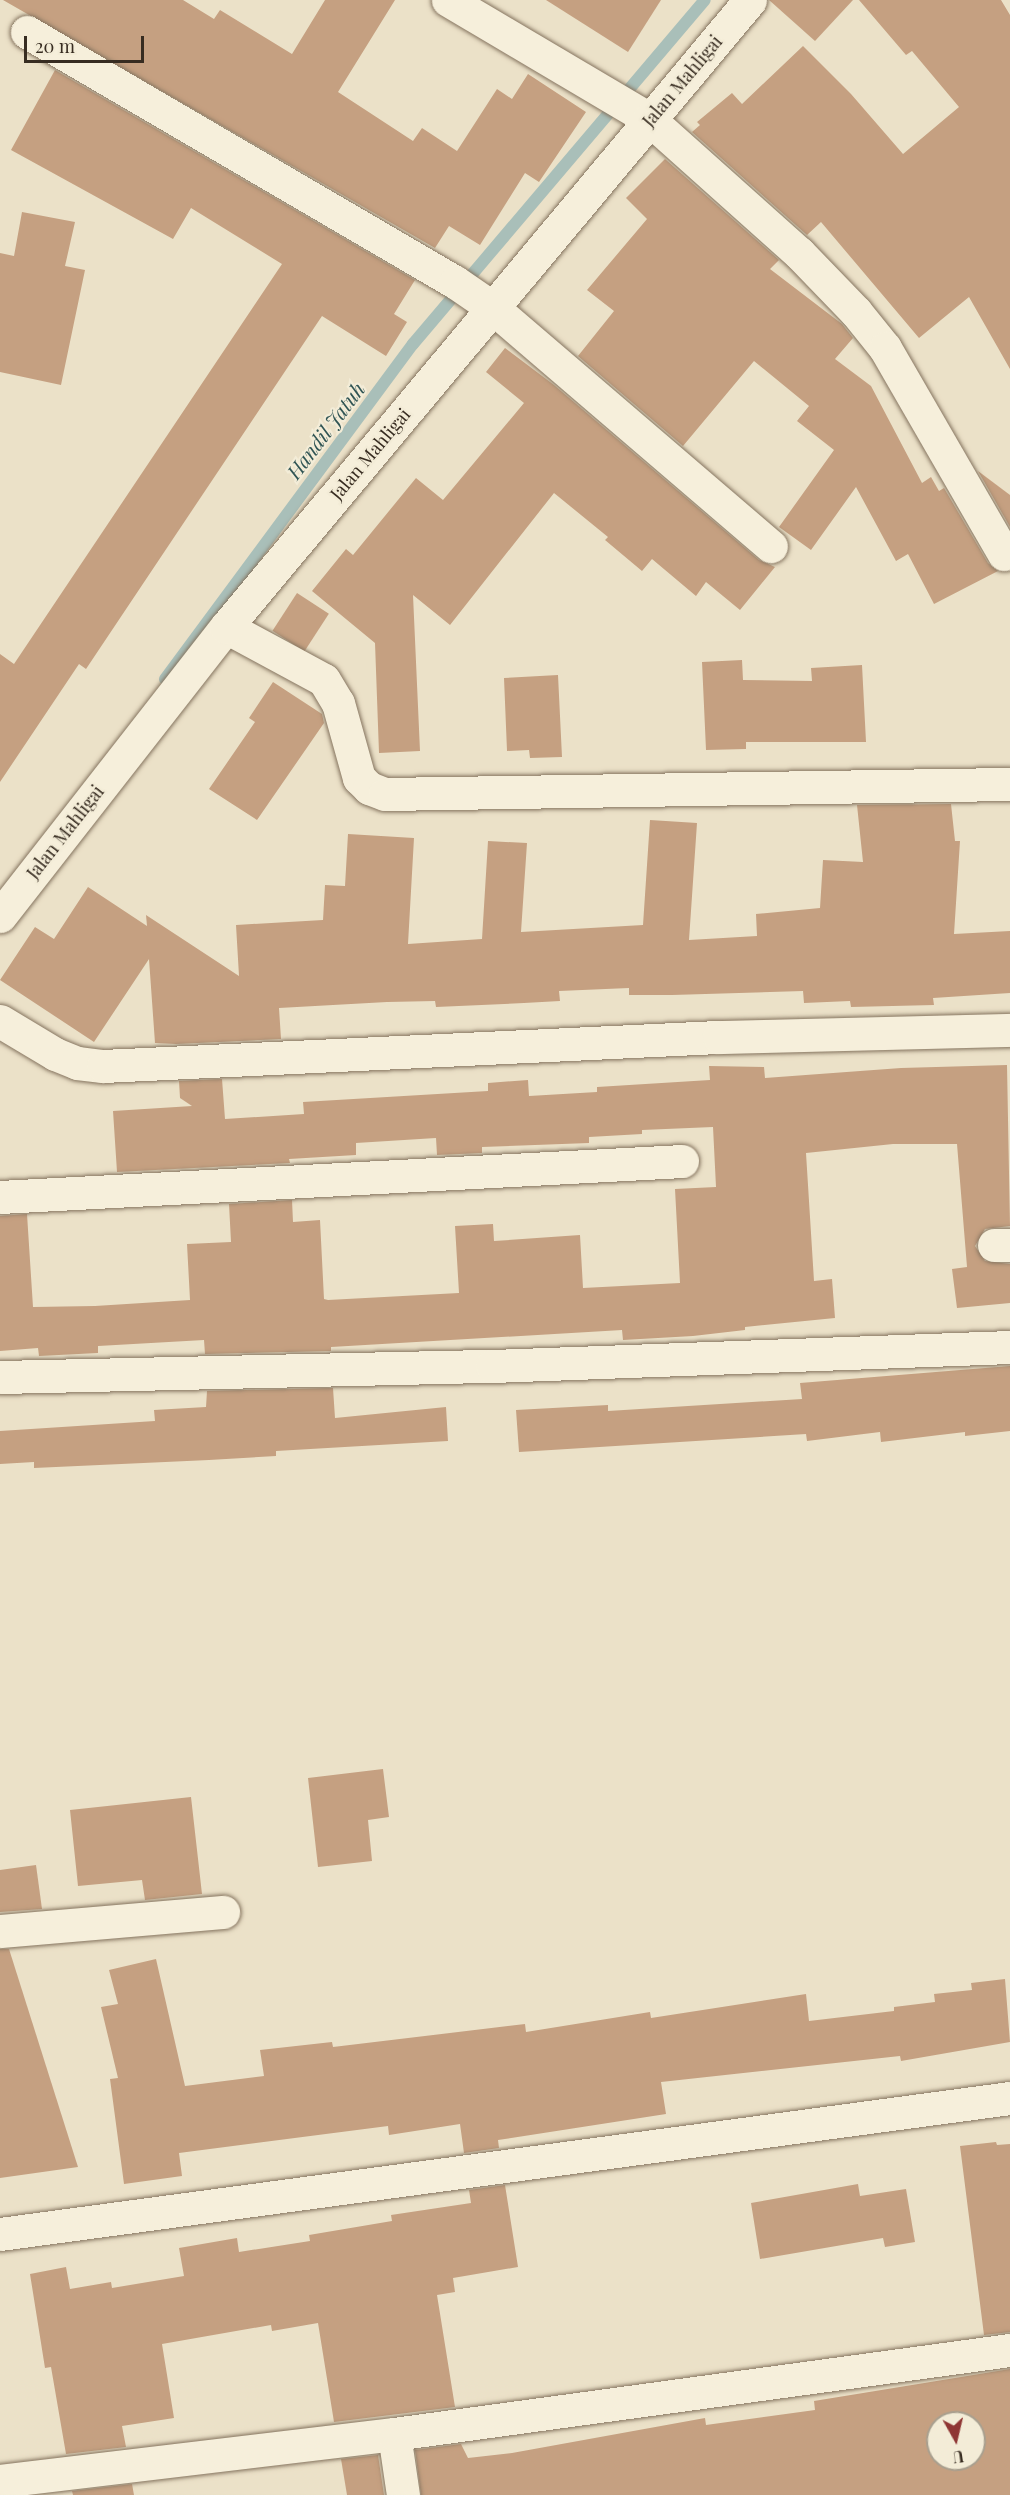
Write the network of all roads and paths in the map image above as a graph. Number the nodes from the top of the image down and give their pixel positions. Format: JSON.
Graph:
{"nodes":[{"id":1,"x":448,"y":0,"type":"edge"},
{"id":2,"x":750,"y":0,"type":"edge"},
{"id":3,"x":27,"y":32,"type":"dead end"},
{"id":4,"x":629,"y":106,"type":"junction"},
{"id":5,"x":473,"y":295,"type":"junction"},
{"id":6,"x":771,"y":546,"type":"dead end"},
{"id":7,"x":1004,"y":554,"type":"dead end"},
{"id":8,"x":226,"y":627,"type":"junction"},
{"id":9,"x":1010,"y":784,"type":"edge"},
{"id":10,"x":3,"y":907,"type":"edge"},
{"id":11,"x":0,"y":1021,"type":"edge"},
{"id":12,"x":1010,"y":1030,"type":"edge"},
{"id":13,"x":682,"y":1161,"type":"dead end"},
{"id":14,"x":0,"y":1197,"type":"edge"},
{"id":15,"x":1010,"y":1347,"type":"edge"},
{"id":16,"x":0,"y":1377,"type":"edge"},
{"id":17,"x":223,"y":1912,"type":"dead end"},
{"id":18,"x":0,"y":1931,"type":"edge"},
{"id":19,"x":1010,"y":2098,"type":"edge"},
{"id":20,"x":0,"y":2234,"type":"edge"},
{"id":21,"x":1010,"y":2350,"type":"edge"},
{"id":22,"x":394,"y":2434,"type":"junction"},
{"id":23,"x":1,"y":2478,"type":"edge"},
{"id":24,"x":404,"y":2495,"type":"edge"}],
"edges":[{"from":1,"to":4,"type":"street"},
{"from":2,"to":4,"type":"street","name":"Jalan Mahligai"},
{"from":3,"to":5,"type":"street"},
{"from":4,"to":5,"type":"street","name":"Jalan Mahligai"},
{"from":4,"to":7,"type":"street"},
{"from":5,"to":6,"type":"street"},
{"from":5,"to":8,"type":"street","name":"Jalan Mahligai"},
{"from":8,"to":9,"type":"street"},
{"from":8,"to":10,"type":"street","name":"Jalan Mahligai"},
{"from":11,"to":12,"type":"street"},
{"from":13,"to":14,"type":"street"},
{"from":15,"to":16,"type":"street"},
{"from":17,"to":18,"type":"street"},
{"from":19,"to":20,"type":"street"},
{"from":21,"to":22,"type":"street"},
{"from":22,"to":23,"type":"street"},
{"from":22,"to":24,"type":"street"}]}
